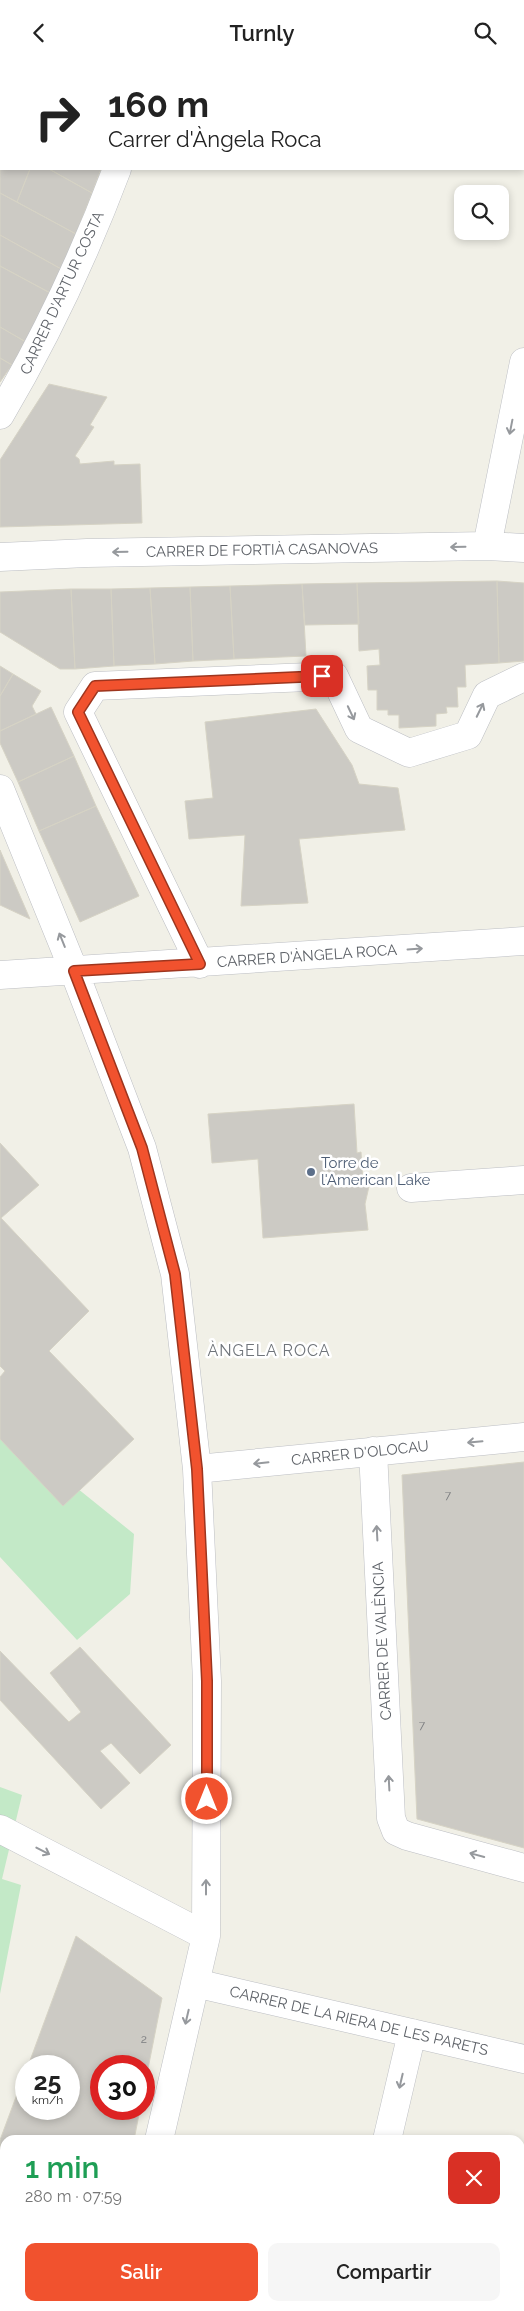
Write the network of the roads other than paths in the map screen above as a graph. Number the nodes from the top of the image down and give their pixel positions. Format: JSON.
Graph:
{"nodes":[{"id":1,"x":117,"y":170,"type":"edge"},
{"id":2,"x":524,"y":362,"type":"edge"},
{"id":3,"x":0,"y":415,"type":"edge"},
{"id":4,"x":487,"y":546,"type":"junction"},
{"id":5,"x":524,"y":548,"type":"edge"},
{"id":6,"x":0,"y":557,"type":"edge"},
{"id":7,"x":524,"y":677,"type":"edge"},
{"id":8,"x":0,"y":789,"type":"edge"},
{"id":9,"x":524,"y":941,"type":"edge"},
{"id":10,"x":200,"y":964,"type":"junction"},
{"id":11,"x":74,"y":971,"type":"junction"},
{"id":12,"x":0,"y":975,"type":"edge"},
{"id":13,"x":524,"y":1180,"type":"edge"},
{"id":14,"x":411,"y":1188,"type":"dead end"},
{"id":15,"x":524,"y":1437,"type":"edge"},
{"id":16,"x":373,"y":1451,"type":"junction"},
{"id":17,"x":197,"y":1469,"type":"junction"},
{"id":18,"x":0,"y":1829,"type":"edge"},
{"id":19,"x":524,"y":1868,"type":"edge"},
{"id":20,"x":206,"y":1936,"type":"junction"},
{"id":21,"x":195,"y":1983,"type":"junction"},
{"id":22,"x":412,"y":2033,"type":"junction"},
{"id":23,"x":524,"y":2059,"type":"edge"},
{"id":24,"x":160,"y":2135,"type":"edge"},
{"id":25,"x":388,"y":2135,"type":"edge"}],
"edges":[{"from":1,"to":3,"type":"street","name":"CARRER D'ARTUR COSTA"},
{"from":2,"to":4,"type":"street","one_way":true},
{"from":4,"to":5,"type":"street","name":"CARRER DE FORTIÀ CASANOVAS"},
{"from":4,"to":6,"type":"street","name":"CARRER DE FORTIÀ CASANOVAS","one_way":true},
{"from":10,"to":7,"type":"street","one_way":true},
{"from":11,"to":8,"type":"street","one_way":true},
{"from":10,"to":9,"type":"street","name":"CARRER D'ÀNGELA ROCA","one_way":true},
{"from":10,"to":11,"type":"street","name":"CARRER D'ÀNGELA ROCA"},
{"from":11,"to":12,"type":"street","name":"CARRER D'ÀNGELA ROCA"},
{"from":11,"to":17,"type":"street"},
{"from":13,"to":14,"type":"street"},
{"from":15,"to":16,"type":"street","name":"CARRER D'OLOCAU","one_way":true},
{"from":16,"to":17,"type":"street","name":"CARRER D'OLOCAU","one_way":true},
{"from":19,"to":16,"type":"street","name":"CARRER DE VALÈNCIA","one_way":true},
{"from":20,"to":17,"type":"street","one_way":true},
{"from":18,"to":20,"type":"street","one_way":true},
{"from":20,"to":21,"type":"street"},
{"from":21,"to":22,"type":"street","name":"CARRER DE LA RIERA DE LES PARETS"},
{"from":21,"to":24,"type":"street","one_way":true},
{"from":22,"to":23,"type":"street","name":"CARRER DE LA RIERA DE LES PARETS"},
{"from":22,"to":25,"type":"street","one_way":true}]}
